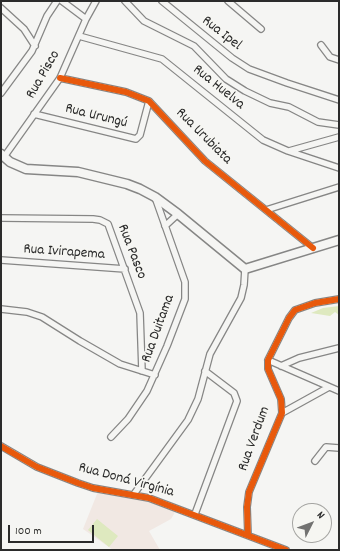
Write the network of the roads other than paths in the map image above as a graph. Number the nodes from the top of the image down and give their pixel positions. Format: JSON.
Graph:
{"nodes":[{"id":1,"x":57,"y":1,"type":"edge"},
{"id":2,"x":62,"y":1,"type":"edge"},
{"id":3,"x":96,"y":1,"type":"edge"},
{"id":4,"x":125,"y":1,"type":"edge"},
{"id":5,"x":162,"y":1,"type":"edge"},
{"id":6,"x":228,"y":1,"type":"edge"},
{"id":7,"x":1,"y":8,"type":"edge"},
{"id":8,"x":86,"y":19,"type":"junction"},
{"id":9,"x":261,"y":29,"type":"dead end"},
{"id":10,"x":78,"y":36,"type":"junction"},
{"id":11,"x":321,"y":45,"type":"dead end"},
{"id":12,"x":35,"y":46,"type":"junction"},
{"id":13,"x":339,"y":60,"type":"edge"},
{"id":14,"x":60,"y":78,"type":"junction"},
{"id":15,"x":1,"y":81,"type":"edge"},
{"id":16,"x":5,"y":88,"type":"junction"},
{"id":17,"x":1,"y":94,"type":"edge"},
{"id":18,"x":339,"y":100,"type":"edge"},
{"id":19,"x":149,"y":101,"type":"junction"},
{"id":20,"x":34,"y":114,"type":"junction"},
{"id":21,"x":339,"y":125,"type":"edge"},
{"id":22,"x":339,"y":137,"type":"edge"},
{"id":23,"x":288,"y":151,"type":"junction"},
{"id":24,"x":3,"y":155,"type":"edge"},
{"id":25,"x":339,"y":168,"type":"edge"},
{"id":26,"x":339,"y":187,"type":"edge"},
{"id":27,"x":155,"y":197,"type":"junction"},
{"id":28,"x":266,"y":210,"type":"junction"},
{"id":29,"x":178,"y":214,"type":"junction"},
{"id":30,"x":1,"y":218,"type":"edge"},
{"id":31,"x":165,"y":226,"type":"junction"},
{"id":32,"x":339,"y":240,"type":"edge"},
{"id":33,"x":312,"y":248,"type":"junction"},
{"id":34,"x":1,"y":260,"type":"edge"},
{"id":35,"x":125,"y":269,"type":"junction"},
{"id":36,"x":244,"y":269,"type":"junction"},
{"id":37,"x":339,"y":299,"type":"edge"},
{"id":38,"x":1,"y":309,"type":"edge"},
{"id":39,"x":339,"y":348,"type":"edge"},
{"id":40,"x":268,"y":360,"type":"junction"},
{"id":41,"x":281,"y":366,"type":"junction"},
{"id":42,"x":142,"y":371,"type":"junction"},
{"id":43,"x":205,"y":371,"type":"junction"},
{"id":44,"x":155,"y":375,"type":"junction"},
{"id":45,"x":329,"y":387,"type":"junction"},
{"id":46,"x":339,"y":391,"type":"edge"},
{"id":47,"x":282,"y":413,"type":"junction"},
{"id":48,"x":111,"y":437,"type":"dead end"},
{"id":49,"x":1,"y":446,"type":"edge"},
{"id":50,"x":339,"y":448,"type":"edge"},
{"id":51,"x":315,"y":461,"type":"dead end"},
{"id":52,"x":134,"y":494,"type":"junction"},
{"id":53,"x":195,"y":514,"type":"junction"},
{"id":54,"x":248,"y":535,"type":"junction"},
{"id":55,"x":286,"y":550,"type":"edge"}],
"edges":[{"from":1,"to":12,"type":"street"},
{"from":2,"to":8,"type":"street"},
{"from":3,"to":8,"type":"street","name":"Rua Pisco"},
{"from":4,"to":21,"type":"street"},
{"from":5,"to":18,"type":"street","name":"Rua Ipel"},
{"from":6,"to":9,"type":"street"},
{"from":7,"to":12,"type":"street"},
{"from":8,"to":10,"type":"street","name":"Rua Pisco"},
{"from":10,"to":14,"type":"street","name":"Rua Pisco"},
{"from":10,"to":23,"type":"street","name":"Rua Huelva"},
{"from":11,"to":13,"type":"street"},
{"from":12,"to":16,"type":"street"},
{"from":14,"to":19,"type":"street","name":"Rua Urubiata"},
{"from":14,"to":20,"type":"street","name":"Rua Pisco"},
{"from":15,"to":16,"type":"street"},
{"from":16,"to":17,"type":"street"},
{"from":19,"to":20,"type":"street","name":"Rua Urungú"},
{"from":19,"to":28,"type":"street","name":"Rua Urubiata"},
{"from":20,"to":24,"type":"street","name":"Rua Pisco"},
{"from":22,"to":23,"type":"street"},
{"from":23,"to":25,"type":"street","name":"Rua Huelva"},
{"from":24,"to":27,"type":"street"},
{"from":26,"to":28,"type":"street"},
{"from":27,"to":29,"type":"street"},
{"from":27,"to":31,"type":"street","name":"Rua Duitama"},
{"from":28,"to":33,"type":"street","name":"Rua Urubiata"},
{"from":29,"to":31,"type":"street"},
{"from":29,"to":36,"type":"street"},
{"from":30,"to":35,"type":"street","name":"Rua Pasco"},
{"from":31,"to":44,"type":"street","name":"Rua Duitama"},
{"from":32,"to":33,"type":"street"},
{"from":33,"to":36,"type":"street"},
{"from":34,"to":35,"type":"street","name":"Rua Ivirapema"},
{"from":35,"to":42,"type":"street","name":"Rua Pasco"},
{"from":36,"to":43,"type":"street"},
{"from":37,"to":40,"type":"street"},
{"from":38,"to":42,"type":"street"},
{"from":39,"to":41,"type":"street"},
{"from":40,"to":41,"type":"street"},
{"from":40,"to":47,"type":"street","name":"Rua Verdum"},
{"from":41,"to":45,"type":"street"},
{"from":42,"to":44,"type":"street"},
{"from":43,"to":52,"type":"street"},
{"from":43,"to":53,"type":"street"},
{"from":44,"to":48,"type":"street","name":"Rua Duitama"},
{"from":45,"to":46,"type":"street"},
{"from":45,"to":47,"type":"street"},
{"from":47,"to":54,"type":"street","name":"Rua Verdum"},
{"from":49,"to":52,"type":"street","name":"Rua Doná Virgínia"},
{"from":50,"to":51,"type":"street"},
{"from":52,"to":53,"type":"street","name":"Rua Doná Virgínia"},
{"from":53,"to":54,"type":"street","name":"Rua Doná Virgínia"},
{"from":54,"to":55,"type":"street","name":"Rua Doná Virgínia"}]}
